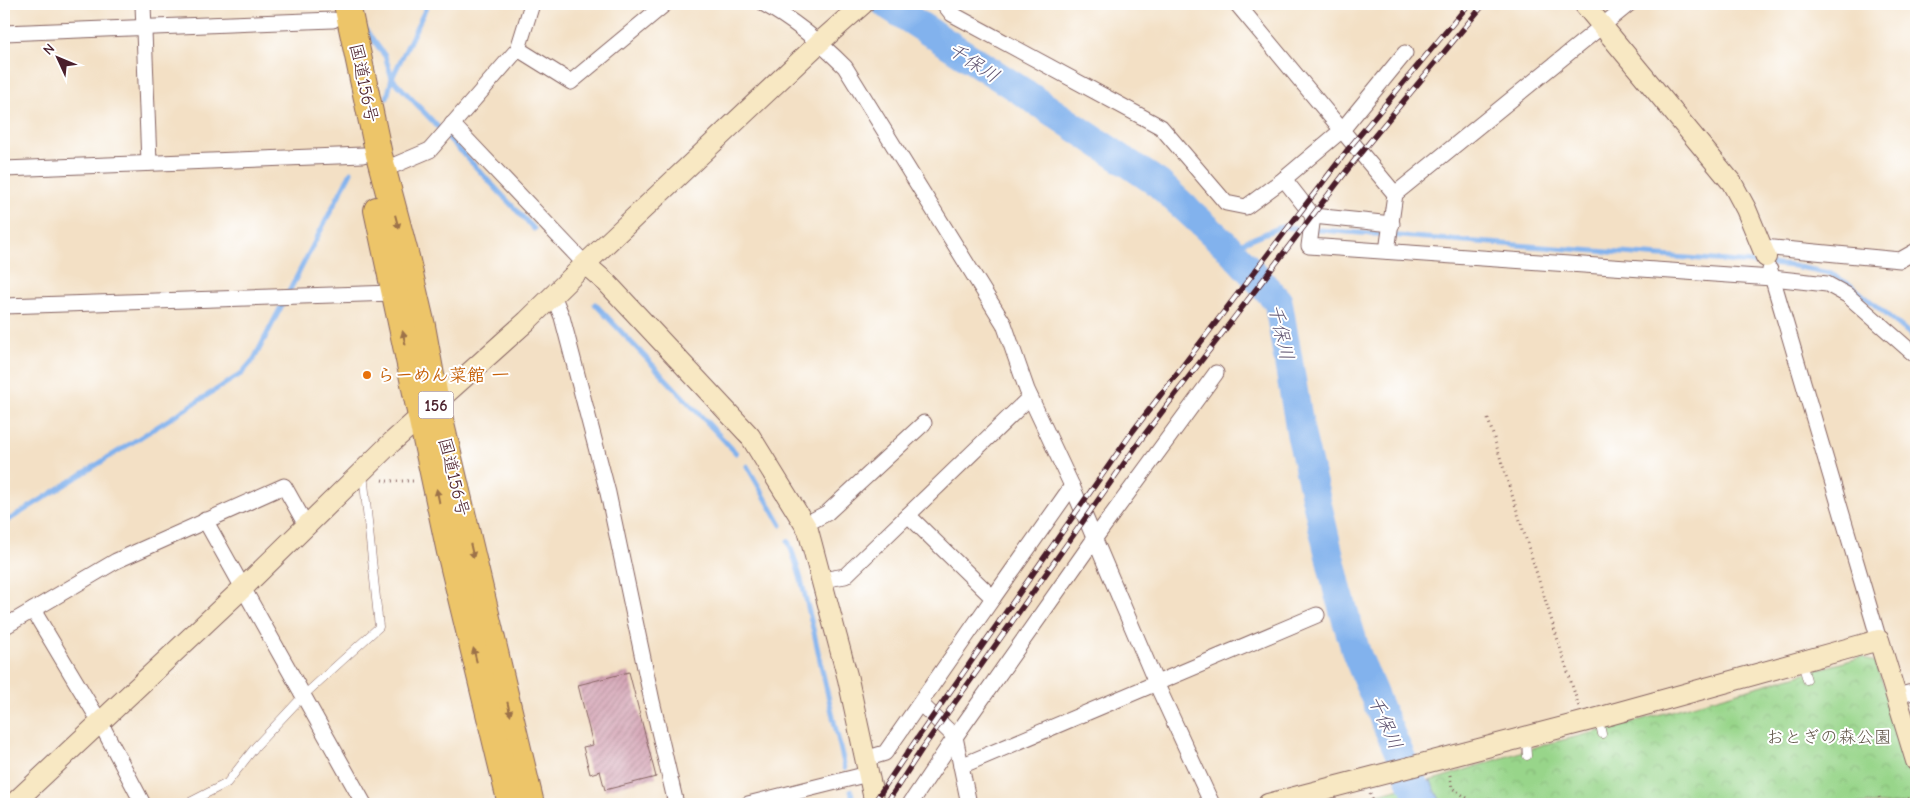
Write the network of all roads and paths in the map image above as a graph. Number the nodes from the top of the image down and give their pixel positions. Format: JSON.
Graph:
{"nodes":[{"id":1,"x":143,"y":4,"type":"edge"},
{"id":2,"x":532,"y":4,"type":"edge"},
{"id":3,"x":665,"y":4,"type":"edge"},
{"id":4,"x":764,"y":4,"type":"edge"},
{"id":5,"x":863,"y":4,"type":"edge"},
{"id":6,"x":944,"y":4,"type":"edge"},
{"id":7,"x":1237,"y":4,"type":"edge"},
{"id":8,"x":1584,"y":4,"type":"edge"},
{"id":9,"x":1629,"y":4,"type":"edge"},
{"id":10,"x":336,"y":9,"type":"edge"},
{"id":11,"x":1603,"y":26,"type":"junction"},
{"id":12,"x":144,"y":27,"type":"junction"},
{"id":13,"x":4,"y":33,"type":"edge"},
{"id":14,"x":820,"y":42,"type":"junction"},
{"id":15,"x":518,"y":49,"type":"junction"},
{"id":16,"x":1405,"y":52,"type":"dead end"},
{"id":17,"x":452,"y":124,"type":"junction"},
{"id":18,"x":1342,"y":130,"type":"junction"},
{"id":19,"x":373,"y":162,"type":"junction"},
{"id":20,"x":149,"y":163,"type":"junction"},
{"id":21,"x":4,"y":169,"type":"edge"},
{"id":22,"x":1284,"y":179,"type":"junction"},
{"id":23,"x":1395,"y":194,"type":"junction"},
{"id":24,"x":1313,"y":216,"type":"junction"},
{"id":25,"x":1392,"y":224,"type":"junction"},
{"id":26,"x":1387,"y":251,"type":"junction"},
{"id":27,"x":1916,"y":251,"type":"edge"},
{"id":28,"x":1768,"y":263,"type":"junction"},
{"id":29,"x":585,"y":264,"type":"junction"},
{"id":30,"x":394,"y":293,"type":"junction"},
{"id":31,"x":553,"y":295,"type":"junction"},
{"id":32,"x":4,"y":306,"type":"edge"},
{"id":33,"x":1916,"y":356,"type":"edge"},
{"id":34,"x":1216,"y":373,"type":"dead end"},
{"id":35,"x":1030,"y":397,"type":"junction"},
{"id":36,"x":428,"y":410,"type":"junction"},
{"id":37,"x":1488,"y":419,"type":"dead end"},
{"id":38,"x":924,"y":423,"type":"dead end"},
{"id":39,"x":363,"y":469,"type":"junction"},
{"id":40,"x":382,"y":480,"type":"dead end"},
{"id":41,"x":422,"y":480,"type":"dead end"},
{"id":42,"x":1072,"y":486,"type":"junction"},
{"id":43,"x":908,"y":515,"type":"junction"},
{"id":44,"x":205,"y":520,"type":"junction"},
{"id":45,"x":804,"y":524,"type":"junction"},
{"id":46,"x":306,"y":525,"type":"junction"},
{"id":47,"x":1095,"y":538,"type":"junction"},
{"id":48,"x":822,"y":580,"type":"junction"},
{"id":49,"x":243,"y":588,"type":"junction"},
{"id":50,"x":993,"y":598,"type":"junction"},
{"id":51,"x":33,"y":610,"type":"junction"},
{"id":52,"x":1317,"y":615,"type":"dead end"},
{"id":53,"x":4,"y":627,"type":"edge"},
{"id":54,"x":1879,"y":640,"type":"junction"},
{"id":55,"x":1156,"y":683,"type":"junction"},
{"id":56,"x":1916,"y":691,"type":"edge"},
{"id":57,"x":303,"y":696,"type":"junction"},
{"id":58,"x":1897,"y":696,"type":"junction"},
{"id":59,"x":921,"y":704,"type":"junction"},
{"id":60,"x":100,"y":722,"type":"junction"},
{"id":61,"x":1594,"y":724,"type":"junction"},
{"id":62,"x":1526,"y":736,"type":"junction"},
{"id":63,"x":955,"y":737,"type":"junction"},
{"id":64,"x":1527,"y":756,"type":"dead end"},
{"id":65,"x":1440,"y":759,"type":"junction"},
{"id":66,"x":1916,"y":761,"type":"edge"},
{"id":67,"x":866,"y":766,"type":"junction"},
{"id":68,"x":961,"y":766,"type":"junction"},
{"id":69,"x":1878,"y":797,"type":"dead end"},
{"id":70,"x":1916,"y":797,"type":"edge"},
{"id":71,"x":13,"y":804,"type":"edge"},
{"id":72,"x":143,"y":804,"type":"edge"},
{"id":73,"x":186,"y":804,"type":"edge"},
{"id":74,"x":364,"y":804,"type":"edge"},
{"id":75,"x":511,"y":804,"type":"edge"},
{"id":76,"x":531,"y":804,"type":"edge"},
{"id":77,"x":676,"y":804,"type":"edge"},
{"id":78,"x":748,"y":804,"type":"edge"},
{"id":79,"x":875,"y":804,"type":"edge"},
{"id":80,"x":910,"y":804,"type":"edge"},
{"id":81,"x":969,"y":804,"type":"edge"},
{"id":82,"x":1212,"y":804,"type":"edge"},
{"id":83,"x":1268,"y":804,"type":"edge"},
{"id":84,"x":1476,"y":804,"type":"edge"},
{"id":85,"x":1880,"y":804,"type":"edge"},
{"id":86,"x":1889,"y":804,"type":"edge"}],
"edges":[{"from":1,"to":12,"type":"street"},
{"from":2,"to":15,"type":"street"},
{"from":3,"to":15,"type":"street"},
{"from":4,"to":14,"type":"street"},
{"from":5,"to":14,"type":"street"},
{"from":6,"to":22,"type":"street"},
{"from":7,"to":18,"type":"street"},
{"from":8,"to":11,"type":"street"},
{"from":9,"to":11,"type":"street"},
{"from":10,"to":12,"type":"street"},
{"from":10,"to":19,"type":"highway","name":"国道156号","number":"156"},
{"from":11,"to":23,"type":"street"},
{"from":11,"to":28,"type":"street"},
{"from":12,"to":13,"type":"street"},
{"from":12,"to":20,"type":"street"},
{"from":14,"to":29,"type":"street"},
{"from":14,"to":35,"type":"street"},
{"from":15,"to":17,"type":"street"},
{"from":16,"to":18,"type":"street"},
{"from":17,"to":19,"type":"street"},
{"from":17,"to":29,"type":"street"},
{"from":18,"to":22,"type":"street"},
{"from":18,"to":23,"type":"street"},
{"from":19,"to":20,"type":"street"},
{"from":19,"to":30,"type":"highway","name":"国道156号","number":"156"},
{"from":19,"to":36,"type":"highway","name":"国道156号","number":"156","one_way":true},
{"from":20,"to":21,"type":"street"},
{"from":22,"to":24,"type":"street"},
{"from":23,"to":25,"type":"street"},
{"from":24,"to":25,"type":"street"},
{"from":24,"to":26,"type":"street"},
{"from":25,"to":26,"type":"street"},
{"from":26,"to":28,"type":"street"},
{"from":27,"to":28,"type":"street"},
{"from":28,"to":33,"type":"street"},
{"from":28,"to":54,"type":"street"},
{"from":29,"to":31,"type":"street"},
{"from":29,"to":45,"type":"street"},
{"from":30,"to":32,"type":"street"},
{"from":36,"to":30,"type":"highway","name":"国道156号","number":"156","one_way":true},
{"from":31,"to":36,"type":"street"},
{"from":31,"to":77,"type":"street"},
{"from":34,"to":47,"type":"street"},
{"from":35,"to":42,"type":"street"},
{"from":35,"to":43,"type":"street"},
{"from":36,"to":39,"type":"street"},
{"from":75,"to":36,"type":"highway","name":"国道156号","number":"156","one_way":true},
{"from":36,"to":76,"type":"highway","name":"国道156号","number":"156","one_way":true},
{"from":37,"to":61,"type":"path"},
{"from":38,"to":45,"type":"street"},
{"from":39,"to":46,"type":"street"},
{"from":39,"to":57,"type":"lane"},
{"from":40,"to":41,"type":"path"},
{"from":42,"to":47,"type":"street"},
{"from":42,"to":50,"type":"street"},
{"from":43,"to":48,"type":"street"},
{"from":43,"to":50,"type":"street"},
{"from":44,"to":46,"type":"street"},
{"from":44,"to":49,"type":"street"},
{"from":44,"to":51,"type":"street"},
{"from":45,"to":48,"type":"street"},
{"from":46,"to":49,"type":"street"},
{"from":47,"to":55,"type":"street"},
{"from":47,"to":63,"type":"street"},
{"from":48,"to":67,"type":"street"},
{"from":49,"to":57,"type":"street"},
{"from":49,"to":60,"type":"street"},
{"from":50,"to":59,"type":"street"},
{"from":51,"to":53,"type":"street"},
{"from":51,"to":60,"type":"street"},
{"from":52,"to":55,"type":"street"},
{"from":54,"to":58,"type":"street"},
{"from":54,"to":61,"type":"street"},
{"from":55,"to":68,"type":"street"},
{"from":55,"to":82,"type":"street"},
{"from":56,"to":58,"type":"street"},
{"from":57,"to":73,"type":"lane"},
{"from":57,"to":74,"type":"street"},
{"from":58,"to":66,"type":"street"},
{"from":59,"to":63,"type":"street"},
{"from":59,"to":67,"type":"street"},
{"from":60,"to":71,"type":"street"},
{"from":60,"to":72,"type":"street"},
{"from":61,"to":62,"type":"street"},
{"from":62,"to":64,"type":"lane"},
{"from":62,"to":65,"type":"street"},
{"from":63,"to":68,"type":"street"},
{"from":63,"to":80,"type":"street"},
{"from":65,"to":83,"type":"street"},
{"from":65,"to":84,"type":"path"},
{"from":67,"to":78,"type":"street"},
{"from":67,"to":79,"type":"street"},
{"from":68,"to":81,"type":"street"},
{"from":69,"to":85,"type":"path"},
{"from":70,"to":86,"type":"path"}]}
